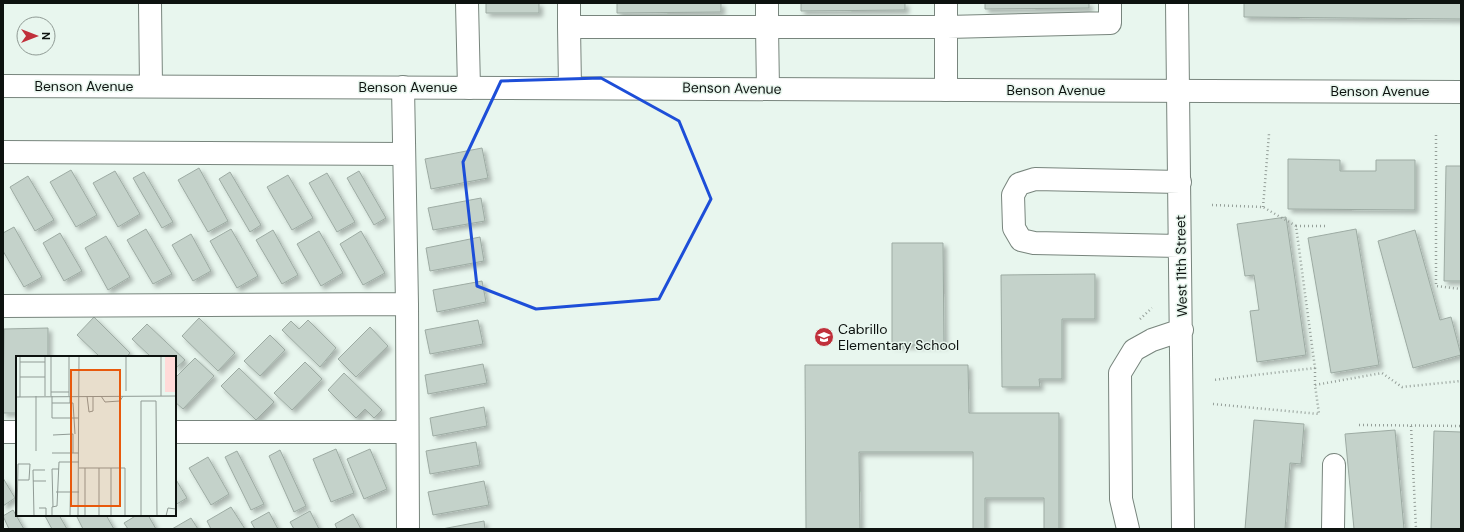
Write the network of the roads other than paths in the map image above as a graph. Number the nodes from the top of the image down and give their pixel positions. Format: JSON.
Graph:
{"nodes":[{"id":1,"x":150,"y":3,"type":"edge"},
{"id":2,"x":467,"y":3,"type":"edge"},
{"id":3,"x":570,"y":3,"type":"edge"},
{"id":4,"x":767,"y":3,"type":"edge"},
{"id":5,"x":946,"y":3,"type":"edge"},
{"id":6,"x":1110,"y":3,"type":"edge"},
{"id":7,"x":1177,"y":3,"type":"edge"},
{"id":8,"x":947,"y":26,"type":"junction"},
{"id":9,"x":569,"y":27,"type":"junction"},
{"id":10,"x":767,"y":27,"type":"junction"},
{"id":11,"x":3,"y":86,"type":"edge"},
{"id":12,"x":151,"y":86,"type":"junction"},
{"id":13,"x":403,"y":87,"type":"junction"},
{"id":14,"x":570,"y":87,"type":"junction"},
{"id":15,"x":469,"y":88,"type":"junction"},
{"id":16,"x":768,"y":89,"type":"junction"},
{"id":17,"x":946,"y":90,"type":"junction"},
{"id":18,"x":1177,"y":90,"type":"junction"},
{"id":19,"x":1461,"y":92,"type":"edge"},
{"id":20,"x":3,"y":152,"type":"edge"},
{"id":21,"x":404,"y":154,"type":"junction"},
{"id":22,"x":1180,"y":182,"type":"junction"},
{"id":23,"x":1179,"y":246,"type":"junction"},
{"id":24,"x":407,"y":304,"type":"junction"},
{"id":25,"x":3,"y":306,"type":"edge"},
{"id":26,"x":1182,"y":330,"type":"junction"},
{"id":27,"x":3,"y":432,"type":"edge"},
{"id":28,"x":16,"y":432,"type":"edge"},
{"id":29,"x":176,"y":432,"type":"edge"},
{"id":30,"x":407,"y":432,"type":"junction"},
{"id":31,"x":1334,"y":466,"type":"dead end"},
{"id":32,"x":408,"y":529,"type":"edge"},
{"id":33,"x":1128,"y":529,"type":"edge"},
{"id":34,"x":1183,"y":529,"type":"edge"},
{"id":35,"x":1333,"y":529,"type":"edge"}],
"edges":[{"from":1,"to":12,"type":"main road"},
{"from":2,"to":15,"type":"main road"},
{"from":3,"to":9,"type":"main road"},
{"from":4,"to":10,"type":"main road"},
{"from":5,"to":8,"type":"main road"},
{"from":6,"to":8,"type":"main road"},
{"from":7,"to":18,"type":"main road","name":"West 11th Street"},
{"from":8,"to":10,"type":"main road"},
{"from":8,"to":17,"type":"main road"},
{"from":9,"to":10,"type":"main road"},
{"from":9,"to":14,"type":"main road"},
{"from":10,"to":16,"type":"main road"},
{"from":11,"to":12,"type":"main road","name":"Benson Avenue"},
{"from":12,"to":13,"type":"main road","name":"Benson Avenue"},
{"from":13,"to":15,"type":"main road","name":"Benson Avenue"},
{"from":13,"to":21,"type":"main road"},
{"from":14,"to":15,"type":"main road","name":"Benson Avenue"},
{"from":14,"to":16,"type":"main road","name":"Benson Avenue"},
{"from":16,"to":17,"type":"main road","name":"Benson Avenue"},
{"from":17,"to":18,"type":"main road","name":"Benson Avenue"},
{"from":18,"to":19,"type":"main road","name":"Benson Avenue"},
{"from":18,"to":22,"type":"main road","name":"West 11th Street"},
{"from":20,"to":21,"type":"main road"},
{"from":21,"to":24,"type":"main road"},
{"from":22,"to":23,"type":"main road","name":"West 11th Street"},
{"from":22,"to":23,"type":"main road"},
{"from":23,"to":26,"type":"main road","name":"West 11th Street"},
{"from":24,"to":25,"type":"main road"},
{"from":24,"to":30,"type":"main road"},
{"from":26,"to":33,"type":"main road"},
{"from":26,"to":34,"type":"main road","name":"West 11th Street"},
{"from":27,"to":28,"type":"main road"},
{"from":29,"to":30,"type":"main road"},
{"from":30,"to":32,"type":"main road"},
{"from":31,"to":35,"type":"main road"}]}
